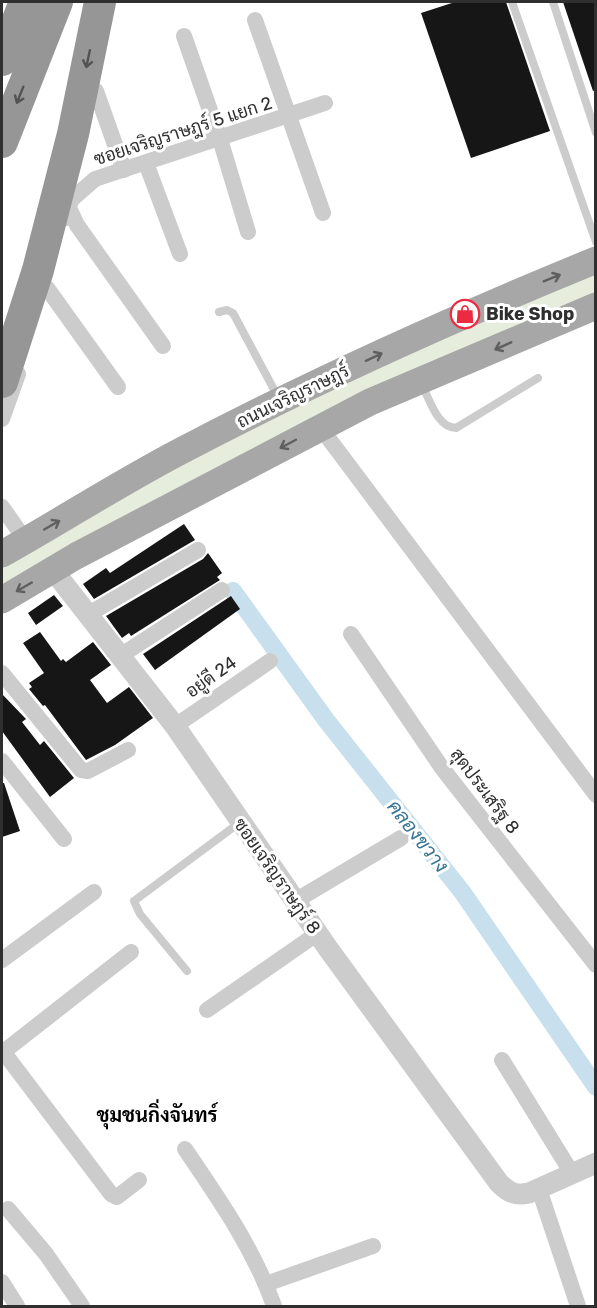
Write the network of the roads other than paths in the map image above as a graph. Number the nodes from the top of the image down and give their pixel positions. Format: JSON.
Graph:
{"nodes":[{"id":1,"x":25,"y":2,"type":"edge"},
{"id":2,"x":57,"y":2,"type":"edge"},
{"id":3,"x":100,"y":2,"type":"edge"},
{"id":4,"x":512,"y":2,"type":"edge"},
{"id":5,"x":553,"y":2,"type":"edge"},
{"id":6,"x":255,"y":20,"type":"dead end"},
{"id":7,"x":184,"y":36,"type":"dead end"},
{"id":8,"x":2,"y":60,"type":"edge"},
{"id":9,"x":96,"y":90,"type":"dead end"},
{"id":10,"x":325,"y":103,"type":"dead end"},
{"id":11,"x":289,"y":116,"type":"junction"},
{"id":12,"x":596,"y":133,"type":"edge"},
{"id":13,"x":220,"y":139,"type":"junction"},
{"id":14,"x":2,"y":142,"type":"edge"},
{"id":15,"x":146,"y":163,"type":"junction"},
{"id":16,"x":124,"y":170,"type":"junction"},
{"id":17,"x":69,"y":208,"type":"junction"},
{"id":18,"x":323,"y":213,"type":"dead end"},
{"id":19,"x":248,"y":232,"type":"dead end"},
{"id":20,"x":596,"y":242,"type":"edge"},
{"id":21,"x":180,"y":254,"type":"dead end"},
{"id":22,"x":596,"y":261,"type":"edge"},
{"id":23,"x":47,"y":288,"type":"junction"},
{"id":24,"x":596,"y":306,"type":"edge"},
{"id":25,"x":219,"y":312,"type":"dead end"},
{"id":26,"x":163,"y":346,"type":"dead end"},
{"id":27,"x":538,"y":378,"type":"dead end"},
{"id":28,"x":2,"y":382,"type":"edge"},
{"id":29,"x":421,"y":382,"type":"junction"},
{"id":30,"x":118,"y":387,"type":"dead end"},
{"id":31,"x":280,"y":401,"type":"junction"},
{"id":32,"x":2,"y":419,"type":"edge"},
{"id":33,"x":320,"y":427,"type":"junction"},
{"id":34,"x":2,"y":507,"type":"edge"},
{"id":35,"x":26,"y":541,"type":"junction"},
{"id":36,"x":198,"y":550,"type":"dead end"},
{"id":37,"x":2,"y":554,"type":"edge"},
{"id":38,"x":53,"y":570,"type":"junction"},
{"id":39,"x":222,"y":590,"type":"dead end"},
{"id":40,"x":2,"y":600,"type":"edge"},
{"id":41,"x":87,"y":615,"type":"junction"},
{"id":42,"x":351,"y":634,"type":"dead end"},
{"id":43,"x":120,"y":656,"type":"junction"},
{"id":44,"x":270,"y":661,"type":"dead end"},
{"id":45,"x":2,"y":673,"type":"edge"},
{"id":46,"x":175,"y":726,"type":"junction"},
{"id":47,"x":128,"y":750,"type":"dead end"},
{"id":48,"x":2,"y":761,"type":"edge"},
{"id":49,"x":596,"y":795,"type":"edge"},
{"id":50,"x":240,"y":822,"type":"junction"},
{"id":51,"x":401,"y":838,"type":"dead end"},
{"id":52,"x":64,"y":839,"type":"dead end"},
{"id":53,"x":94,"y":892,"type":"dead end"},
{"id":54,"x":295,"y":901,"type":"junction"},
{"id":55,"x":318,"y":933,"type":"junction"},
{"id":56,"x":131,"y":952,"type":"dead end"},
{"id":57,"x":2,"y":960,"type":"edge"},
{"id":58,"x":596,"y":965,"type":"edge"},
{"id":59,"x":187,"y":971,"type":"dead end"},
{"id":60,"x":207,"y":1010,"type":"dead end"},
{"id":61,"x":2,"y":1051,"type":"edge"},
{"id":62,"x":502,"y":1060,"type":"dead end"},
{"id":63,"x":185,"y":1149,"type":"dead end"},
{"id":64,"x":596,"y":1163,"type":"edge"},
{"id":65,"x":573,"y":1175,"type":"junction"},
{"id":66,"x":139,"y":1180,"type":"dead end"},
{"id":67,"x":539,"y":1189,"type":"junction"},
{"id":68,"x":8,"y":1209,"type":"dead end"},
{"id":69,"x":373,"y":1246,"type":"dead end"},
{"id":70,"x":2,"y":1282,"type":"edge"},
{"id":71,"x":266,"y":1284,"type":"junction"},
{"id":72,"x":17,"y":1306,"type":"edge"},
{"id":73,"x":82,"y":1306,"type":"edge"},
{"id":74,"x":274,"y":1306,"type":"edge"},
{"id":75,"x":578,"y":1306,"type":"edge"}],
"edges":[{"from":1,"to":8,"type":"highway"},
{"from":2,"to":14,"type":"highway","one_way":true},
{"from":3,"to":28,"type":"highway","one_way":true},
{"from":4,"to":20,"type":"lane"},
{"from":5,"to":12,"type":"lane"},
{"from":6,"to":11,"type":"street"},
{"from":7,"to":13,"type":"street"},
{"from":9,"to":16,"type":"street"},
{"from":10,"to":11,"type":"street","name":"ซอยเจริญราษฎร์ 5 แยก 2"},
{"from":11,"to":13,"type":"street","name":"ซอยเจริญราษฎร์ 5 แยก 2"},
{"from":11,"to":18,"type":"street"},
{"from":13,"to":15,"type":"street","name":"ซอยเจริญราษฎร์ 5 แยก 2"},
{"from":13,"to":19,"type":"street"},
{"from":15,"to":16,"type":"street","name":"ซอยเจริญราษฎร์ 5 แยก 2"},
{"from":15,"to":21,"type":"street"},
{"from":16,"to":17,"type":"street","name":"ซอยเจริญราษฎร์ 5 แยก 2"},
{"from":17,"to":23,"type":"street","name":"ซอยเจริญราษฎร์ 5 แยก 2"},
{"from":17,"to":26,"type":"street"},
{"from":31,"to":22,"type":"main road","name":"ถนนเจริญราษฎร์","one_way":true},
{"from":23,"to":30,"type":"street"},
{"from":23,"to":32,"type":"street","name":"ซอยเจริญราษฎร์ 5 แยก 2"},
{"from":24,"to":29,"type":"main road","one_way":true},
{"from":25,"to":31,"type":"lane"},
{"from":27,"to":29,"type":"lane"},
{"from":29,"to":33,"type":"main road"},
{"from":35,"to":31,"type":"main road","name":"ถนนเจริญราษฎร์","one_way":true},
{"from":33,"to":38,"type":"main road","one_way":true},
{"from":33,"to":49,"type":"street"},
{"from":34,"to":35,"type":"street"},
{"from":35,"to":37,"type":"main road","name":"ถนนเจริญราษฎร์"},
{"from":36,"to":41,"type":"street"},
{"from":38,"to":40,"type":"main road","one_way":true},
{"from":38,"to":41,"type":"street","name":"ซอยเจริญราษฎร์ 8"},
{"from":39,"to":43,"type":"street"},
{"from":41,"to":43,"type":"street","name":"ซอยเจริญราษฎร์ 8"},
{"from":42,"to":58,"type":"street","name":"สุดประเสริฐ 8"},
{"from":43,"to":46,"type":"street","name":"ซอยเจริญราษฎร์ 8"},
{"from":44,"to":46,"type":"street","name":"อยู่ดี 24"},
{"from":45,"to":47,"type":"street"},
{"from":46,"to":50,"type":"street","name":"ซอยเจริญราษฎร์ 8"},
{"from":48,"to":52,"type":"street"},
{"from":50,"to":54,"type":"street","name":"ซอยเจริญราษฎร์ 8"},
{"from":50,"to":59,"type":"lane"},
{"from":51,"to":54,"type":"street"},
{"from":53,"to":57,"type":"street"},
{"from":54,"to":55,"type":"street","name":"ซอยเจริญราษฎร์ 8"},
{"from":55,"to":60,"type":"street"},
{"from":55,"to":67,"type":"street","name":"ซอยเจริญราษฎร์ 8"},
{"from":56,"to":61,"type":"street"},
{"from":61,"to":66,"type":"street"},
{"from":62,"to":65,"type":"street"},
{"from":63,"to":71,"type":"street"},
{"from":64,"to":65,"type":"street"},
{"from":65,"to":67,"type":"street"},
{"from":67,"to":75,"type":"street"},
{"from":68,"to":73,"type":"street"},
{"from":69,"to":71,"type":"street"},
{"from":70,"to":72,"type":"street"},
{"from":71,"to":74,"type":"street"}]}
